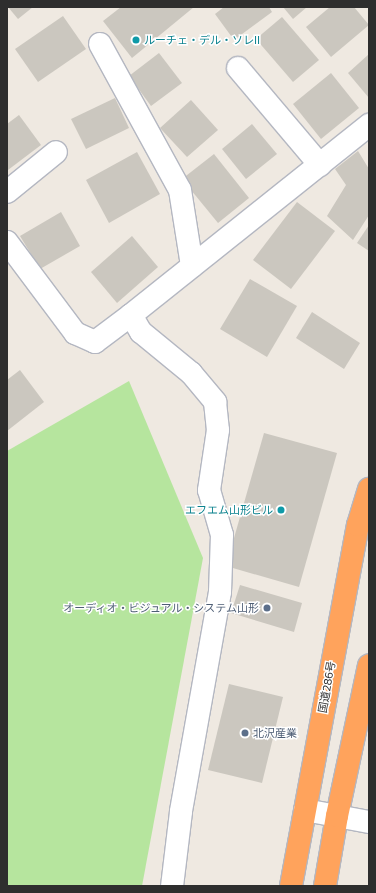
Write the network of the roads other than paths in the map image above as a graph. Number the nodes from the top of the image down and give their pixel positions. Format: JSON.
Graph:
{"nodes":[{"id":1,"x":100,"y":44,"type":"dead end"},
{"id":2,"x":238,"y":68,"type":"dead end"},
{"id":3,"x":369,"y":125,"type":"edge"},
{"id":4,"x":56,"y":152,"type":"dead end"},
{"id":5,"x":320,"y":165,"type":"junction"},
{"id":6,"x":7,"y":192,"type":"edge"},
{"id":7,"x":7,"y":242,"type":"edge"},
{"id":8,"x":192,"y":266,"type":"junction"},
{"id":9,"x":132,"y":315,"type":"junction"},
{"id":10,"x":369,"y":489,"type":"edge"},
{"id":11,"x":369,"y":665,"type":"edge"},
{"id":12,"x":305,"y":810,"type":"junction"},
{"id":13,"x":337,"y":816,"type":"junction"},
{"id":14,"x":369,"y":822,"type":"edge"},
{"id":15,"x":172,"y":886,"type":"edge"},
{"id":16,"x":291,"y":886,"type":"edge"},
{"id":17,"x":325,"y":886,"type":"edge"}],
"edges":[{"from":1,"to":8,"type":"lane"},
{"from":2,"to":5,"type":"lane"},
{"from":3,"to":5,"type":"lane"},
{"from":4,"to":6,"type":"lane"},
{"from":5,"to":8,"type":"lane"},
{"from":7,"to":9,"type":"lane"},
{"from":8,"to":9,"type":"lane"},
{"from":9,"to":15,"type":"lane"},
{"from":10,"to":12,"type":"highway","name":"国道286号"},
{"from":11,"to":13,"type":"highway"},
{"from":12,"to":13,"type":"lane"},
{"from":12,"to":16,"type":"highway","name":"国道286号"},
{"from":13,"to":14,"type":"lane"},
{"from":13,"to":17,"type":"highway"}]}
